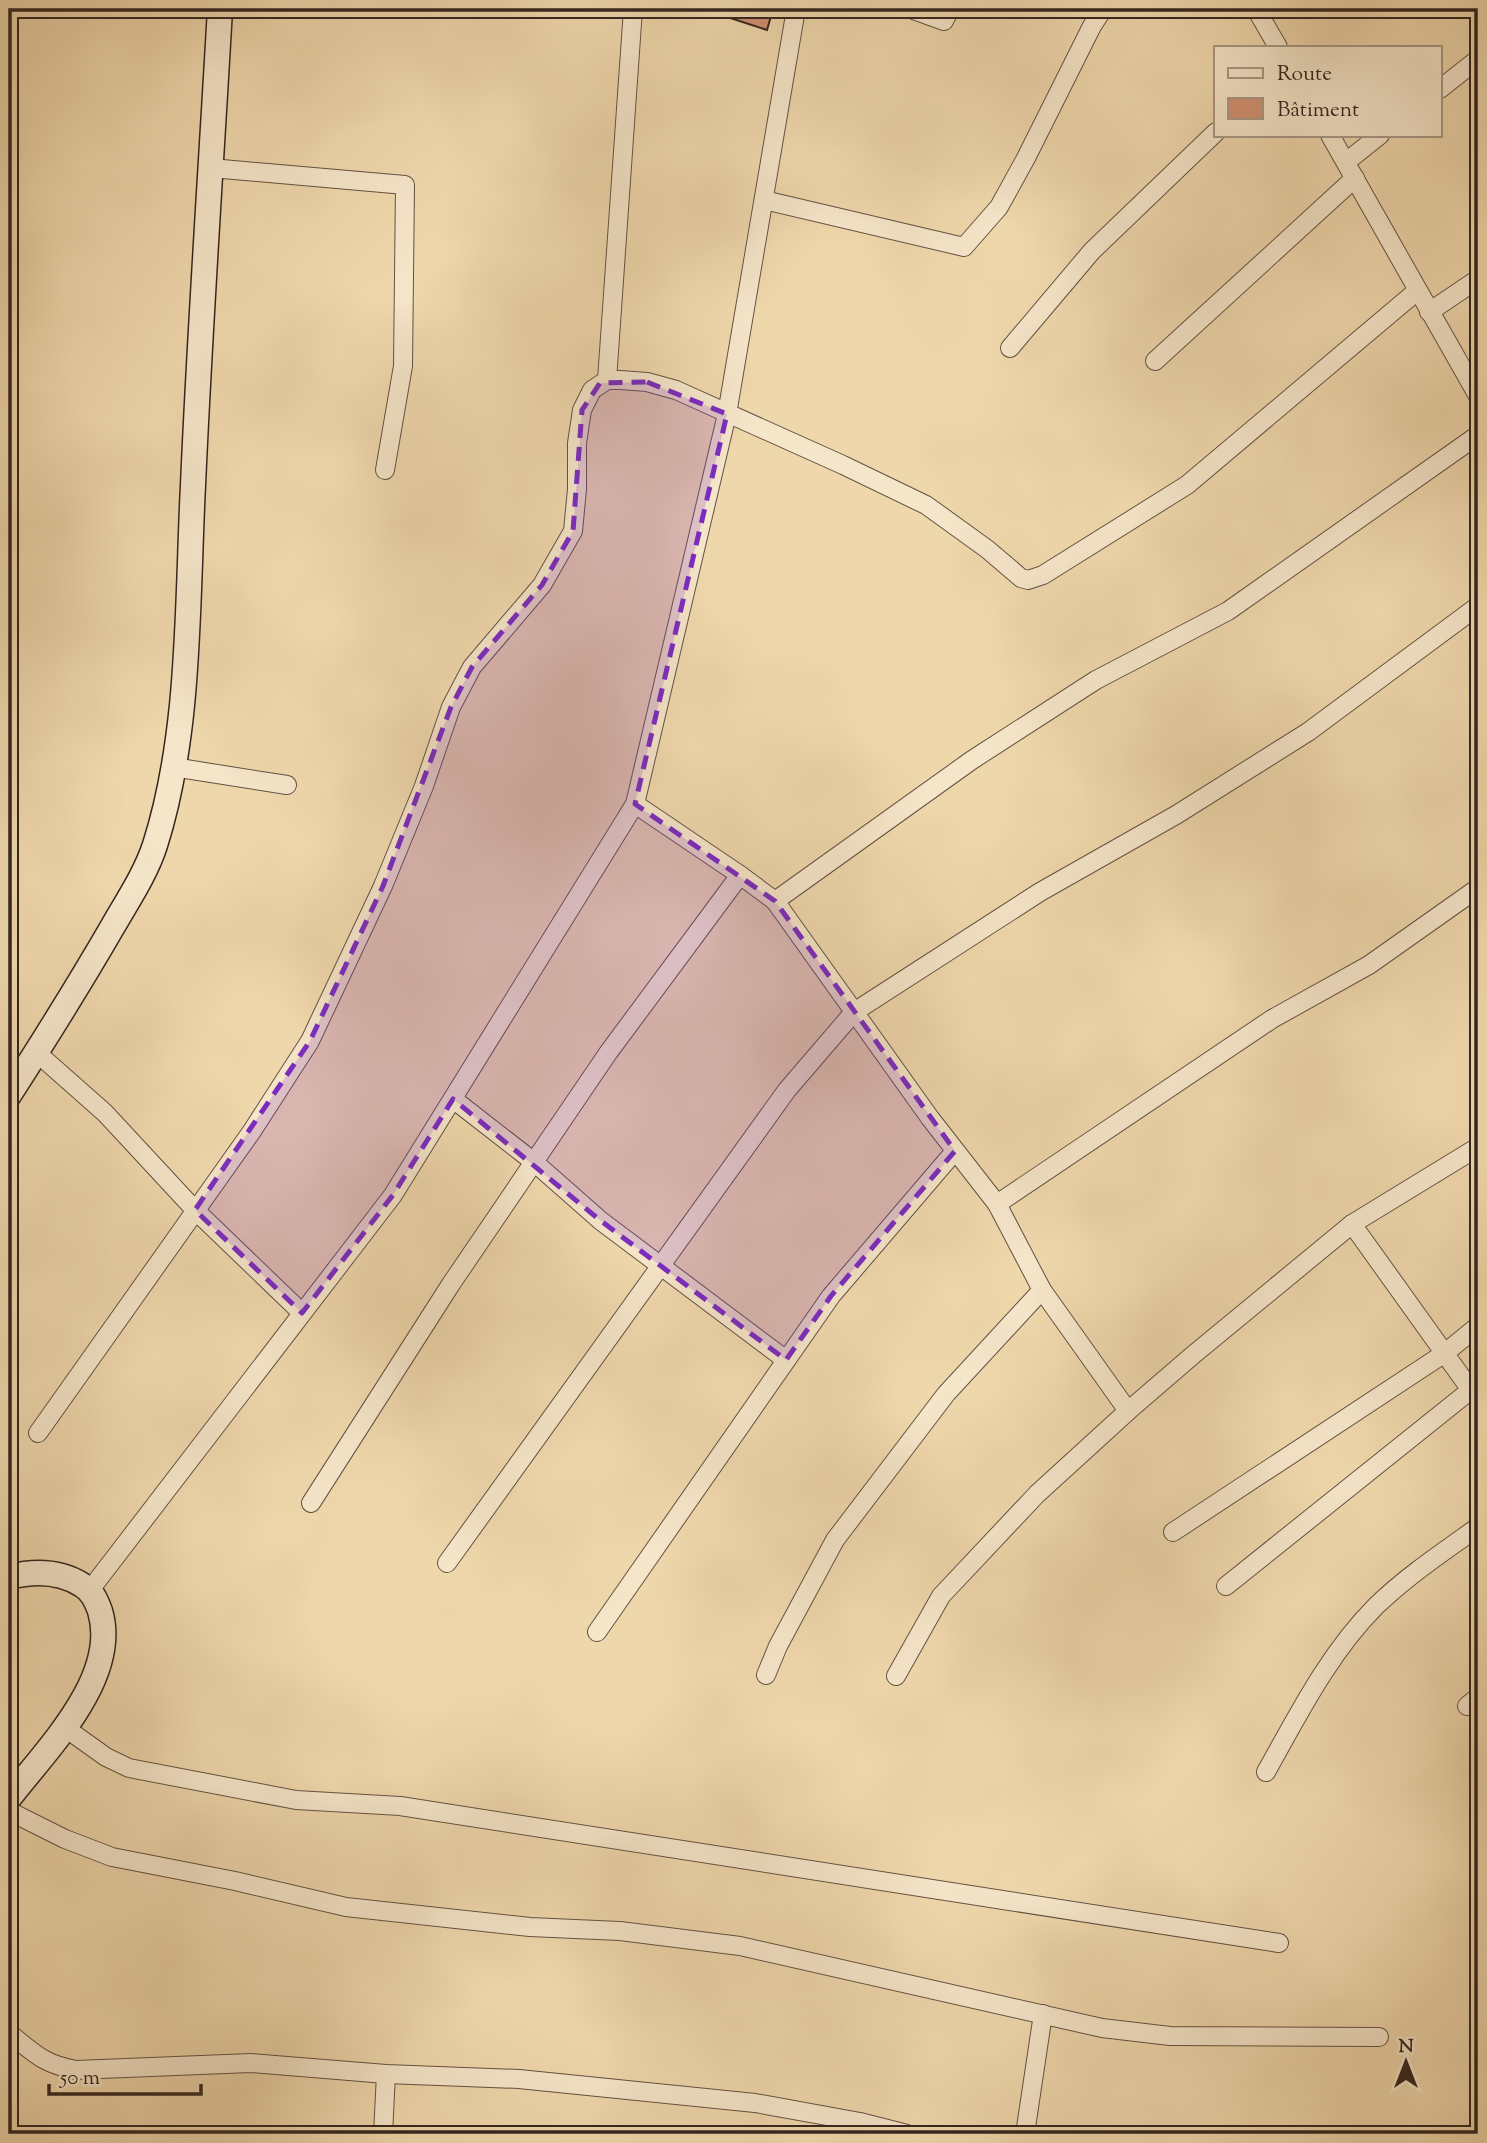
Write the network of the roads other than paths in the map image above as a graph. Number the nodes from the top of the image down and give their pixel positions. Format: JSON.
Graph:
{"nodes":[{"id":1,"x":220,"y":9,"type":"edge"},
{"id":2,"x":633,"y":9,"type":"edge"},
{"id":3,"x":796,"y":9,"type":"edge"},
{"id":4,"x":911,"y":9,"type":"edge"},
{"id":5,"x":950,"y":9,"type":"edge"},
{"id":6,"x":1103,"y":9,"type":"edge"},
{"id":7,"x":1259,"y":10,"type":"edge"},
{"id":8,"x":1277,"y":46,"type":"edge"},
{"id":9,"x":1478,"y":59,"type":"edge"},
{"id":10,"x":1442,"y":87,"type":"edge"},
{"id":11,"x":1214,"y":134,"type":"edge"},
{"id":12,"x":1331,"y":136,"type":"edge"},
{"id":13,"x":1379,"y":136,"type":"edge"},
{"id":14,"x":1346,"y":162,"type":"junction"},
{"id":15,"x":211,"y":168,"type":"junction"},
{"id":16,"x":1355,"y":178,"type":"junction"},
{"id":17,"x":764,"y":200,"type":"junction"},
{"id":18,"x":1478,"y":279,"type":"edge"},
{"id":19,"x":1417,"y":291,"type":"junction"},
{"id":20,"x":1429,"y":312,"type":"junction"},
{"id":21,"x":1010,"y":348,"type":"dead end"},
{"id":22,"x":1155,"y":360,"type":"dead end"},
{"id":23,"x":607,"y":380,"type":"junction"},
{"id":24,"x":1478,"y":396,"type":"edge"},
{"id":25,"x":727,"y":414,"type":"junction"},
{"id":26,"x":1478,"y":435,"type":"edge"},
{"id":27,"x":385,"y":470,"type":"dead end"},
{"id":28,"x":1478,"y":606,"type":"edge"},
{"id":29,"x":173,"y":767,"type":"junction"},
{"id":30,"x":287,"y":785,"type":"dead end"},
{"id":31,"x":635,"y":804,"type":"junction"},
{"id":32,"x":740,"y":875,"type":"junction"},
{"id":33,"x":1478,"y":888,"type":"edge"},
{"id":34,"x":775,"y":901,"type":"junction"},
{"id":35,"x":854,"y":1012,"type":"junction"},
{"id":36,"x":36,"y":1052,"type":"junction"},
{"id":37,"x":9,"y":1094,"type":"edge"},
{"id":38,"x":453,"y":1099,"type":"junction"},
{"id":39,"x":1478,"y":1147,"type":"edge"},
{"id":40,"x":955,"y":1151,"type":"junction"},
{"id":41,"x":534,"y":1162,"type":"junction"},
{"id":42,"x":998,"y":1205,"type":"junction"},
{"id":43,"x":195,"y":1210,"type":"junction"},
{"id":44,"x":1352,"y":1224,"type":"junction"},
{"id":45,"x":660,"y":1266,"type":"junction"},
{"id":46,"x":1042,"y":1290,"type":"junction"},
{"id":47,"x":302,"y":1313,"type":"junction"},
{"id":48,"x":1478,"y":1326,"type":"edge"},
{"id":49,"x":1445,"y":1353,"type":"junction"},
{"id":50,"x":786,"y":1360,"type":"junction"},
{"id":51,"x":1474,"y":1386,"type":"edge"},
{"id":52,"x":1128,"y":1411,"type":"junction"},
{"id":53,"x":38,"y":1433,"type":"dead end"},
{"id":54,"x":311,"y":1503,"type":"dead end"},
{"id":55,"x":1478,"y":1527,"type":"edge"},
{"id":56,"x":1173,"y":1532,"type":"dead end"},
{"id":57,"x":447,"y":1563,"type":"dead end"},
{"id":58,"x":9,"y":1577,"type":"edge"},
{"id":59,"x":1226,"y":1586,"type":"dead end"},
{"id":60,"x":90,"y":1590,"type":"junction"},
{"id":61,"x":597,"y":1632,"type":"dead end"},
{"id":62,"x":766,"y":1675,"type":"dead end"},
{"id":63,"x":896,"y":1676,"type":"dead end"},
{"id":64,"x":64,"y":1727,"type":"junction"},
{"id":65,"x":1266,"y":1772,"type":"dead end"},
{"id":66,"x":9,"y":1798,"type":"edge"},
{"id":67,"x":9,"y":1811,"type":"edge"},
{"id":68,"x":1279,"y":1943,"type":"dead end"},
{"id":69,"x":1042,"y":2014,"type":"junction"},
{"id":70,"x":9,"y":2033,"type":"edge"},
{"id":71,"x":1379,"y":2037,"type":"dead end"},
{"id":72,"x":386,"y":2074,"type":"junction"},
{"id":73,"x":859,"y":2128,"type":"edge"},
{"id":74,"x":383,"y":2134,"type":"edge"},
{"id":75,"x":907,"y":2134,"type":"edge"},
{"id":76,"x":1025,"y":2134,"type":"edge"}],
"edges":[{"from":1,"to":15,"type":"street"},
{"from":2,"to":23,"type":"street"},
{"from":3,"to":17,"type":"street"},
{"from":4,"to":5,"type":"street"},
{"from":6,"to":17,"type":"street"},
{"from":7,"to":8,"type":"street"},
{"from":9,"to":10,"type":"street"},
{"from":11,"to":21,"type":"street"},
{"from":12,"to":14,"type":"street"},
{"from":13,"to":14,"type":"street"},
{"from":14,"to":16,"type":"street"},
{"from":15,"to":27,"type":"street"},
{"from":15,"to":29,"type":"street"},
{"from":16,"to":19,"type":"street"},
{"from":16,"to":22,"type":"street"},
{"from":17,"to":25,"type":"street"},
{"from":18,"to":20,"type":"street"},
{"from":19,"to":20,"type":"street"},
{"from":19,"to":25,"type":"street"},
{"from":20,"to":24,"type":"street"},
{"from":23,"to":25,"type":"street"},
{"from":23,"to":43,"type":"street"},
{"from":25,"to":31,"type":"street"},
{"from":26,"to":34,"type":"street"},
{"from":28,"to":35,"type":"street"},
{"from":29,"to":30,"type":"street"},
{"from":29,"to":36,"type":"street"},
{"from":31,"to":32,"type":"street"},
{"from":31,"to":38,"type":"street"},
{"from":32,"to":34,"type":"street"},
{"from":32,"to":41,"type":"street"},
{"from":33,"to":42,"type":"street"},
{"from":34,"to":35,"type":"street"},
{"from":35,"to":40,"type":"street"},
{"from":35,"to":45,"type":"street"},
{"from":36,"to":37,"type":"street"},
{"from":36,"to":43,"type":"street"},
{"from":38,"to":41,"type":"street"},
{"from":38,"to":47,"type":"street"},
{"from":39,"to":44,"type":"street"},
{"from":40,"to":42,"type":"street"},
{"from":40,"to":50,"type":"street"},
{"from":41,"to":45,"type":"street"},
{"from":41,"to":54,"type":"street"},
{"from":42,"to":46,"type":"street"},
{"from":43,"to":47,"type":"street"},
{"from":43,"to":53,"type":"street"},
{"from":44,"to":49,"type":"street"},
{"from":44,"to":52,"type":"street"},
{"from":45,"to":50,"type":"street"},
{"from":45,"to":57,"type":"street"},
{"from":46,"to":52,"type":"street"},
{"from":46,"to":62,"type":"street"},
{"from":47,"to":60,"type":"street"},
{"from":48,"to":49,"type":"street"},
{"from":49,"to":51,"type":"street"},
{"from":49,"to":56,"type":"street"},
{"from":50,"to":61,"type":"street"},
{"from":51,"to":59,"type":"street"},
{"from":52,"to":63,"type":"street"},
{"from":55,"to":65,"type":"street"},
{"from":58,"to":60,"type":"street"},
{"from":60,"to":64,"type":"street"},
{"from":64,"to":66,"type":"street"},
{"from":64,"to":68,"type":"street"},
{"from":67,"to":69,"type":"street"},
{"from":69,"to":71,"type":"street"},
{"from":69,"to":76,"type":"street"},
{"from":70,"to":72,"type":"street"},
{"from":72,"to":73,"type":"street"},
{"from":72,"to":74,"type":"street"},
{"from":73,"to":75,"type":"street"}]}
